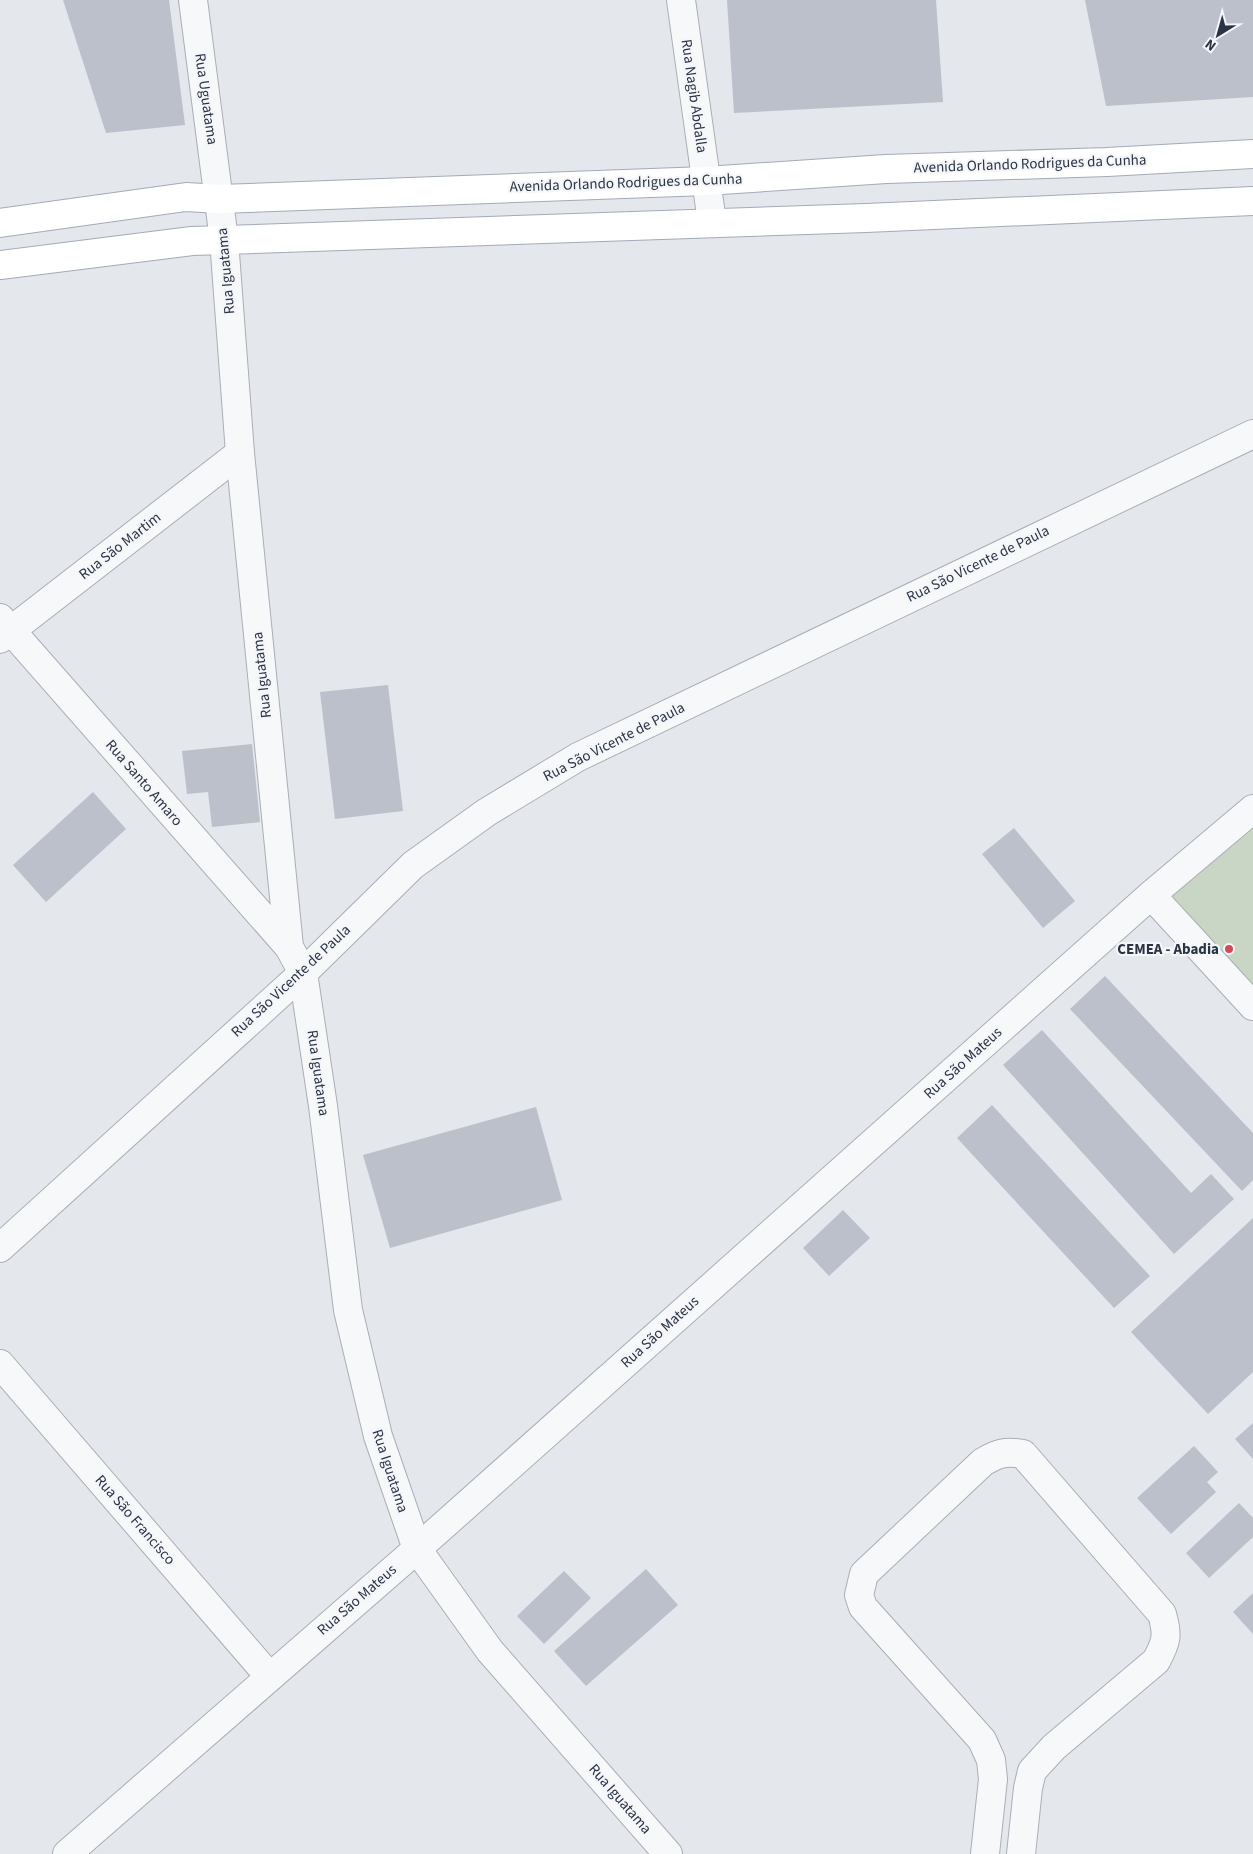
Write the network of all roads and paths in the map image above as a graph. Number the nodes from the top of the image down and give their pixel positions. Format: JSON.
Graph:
{"nodes":[{"id":1,"x":193,"y":0,"type":"edge"},
{"id":2,"x":681,"y":0,"type":"edge"},
{"id":3,"x":1253,"y":154,"type":"edge"},
{"id":4,"x":706,"y":181,"type":"junction"},
{"id":5,"x":220,"y":199,"type":"junction"},
{"id":6,"x":1253,"y":201,"type":"edge"},
{"id":7,"x":0,"y":222,"type":"edge"},
{"id":8,"x":712,"y":222,"type":"junction"},
{"id":9,"x":224,"y":240,"type":"junction"},
{"id":10,"x":0,"y":265,"type":"edge"},
{"id":11,"x":1253,"y":434,"type":"edge"},
{"id":12,"x":240,"y":453,"type":"junction"},
{"id":13,"x":4,"y":629,"type":"edge"},
{"id":14,"x":1253,"y":809,"type":"edge"},
{"id":15,"x":1152,"y":895,"type":"junction"},
{"id":16,"x":288,"y":948,"type":"junction"},
{"id":17,"x":303,"y":973,"type":"junction"},
{"id":18,"x":1253,"y":1006,"type":"edge"},
{"id":19,"x":0,"y":1248,"type":"edge"},
{"id":20,"x":0,"y":1364,"type":"edge"},
{"id":21,"x":417,"y":1548,"type":"junction"},
{"id":22,"x":269,"y":1676,"type":"junction"},
{"id":23,"x":67,"y":1854,"type":"edge"},
{"id":24,"x":668,"y":1854,"type":"edge"},
{"id":25,"x":986,"y":1854,"type":"edge"},
{"id":26,"x":1022,"y":1854,"type":"edge"}],
"edges":[{"from":1,"to":5,"type":"street","name":"Rua Uguatama"},
{"from":2,"to":4,"type":"street","name":"Rua Nagib Abdalla"},
{"from":3,"to":4,"type":"main road","name":"Avenida Orlando Rodrigues da Cunha"},
{"from":4,"to":5,"type":"main road","name":"Avenida Orlando Rodrigues da Cunha"},
{"from":4,"to":8,"type":"street","name":"Rua Nagib Abdalla"},
{"from":5,"to":7,"type":"main road","name":"Avenida Orlando Rodrigues da Cunha"},
{"from":5,"to":9,"type":"street","name":"Rua Iguatama"},
{"from":6,"to":8,"type":"main road"},
{"from":8,"to":9,"type":"main road"},
{"from":9,"to":10,"type":"main road"},
{"from":9,"to":12,"type":"street","name":"Rua Iguatama"},
{"from":11,"to":17,"type":"street","name":"Rua São Vicente de Paula"},
{"from":12,"to":13,"type":"street","name":"Rua São Martim"},
{"from":12,"to":16,"type":"street","name":"Rua Iguatama"},
{"from":13,"to":16,"type":"street","name":"Rua Santo Amaro"},
{"from":14,"to":15,"type":"street","name":"Rua São Mateus"},
{"from":15,"to":18,"type":"street"},
{"from":15,"to":21,"type":"street","name":"Rua São Mateus"},
{"from":16,"to":17,"type":"street","name":"Rua Iguatama"},
{"from":17,"to":19,"type":"street","name":"Rua São Vicente de Paula"},
{"from":17,"to":21,"type":"street","name":"Rua Iguatama"},
{"from":20,"to":22,"type":"street","name":"Rua São Francisco"},
{"from":21,"to":22,"type":"street","name":"Rua São Mateus"},
{"from":21,"to":24,"type":"street","name":"Rua Iguatama"},
{"from":22,"to":23,"type":"street","name":"Rua São Mateus"},
{"from":25,"to":26,"type":"street"}]}
